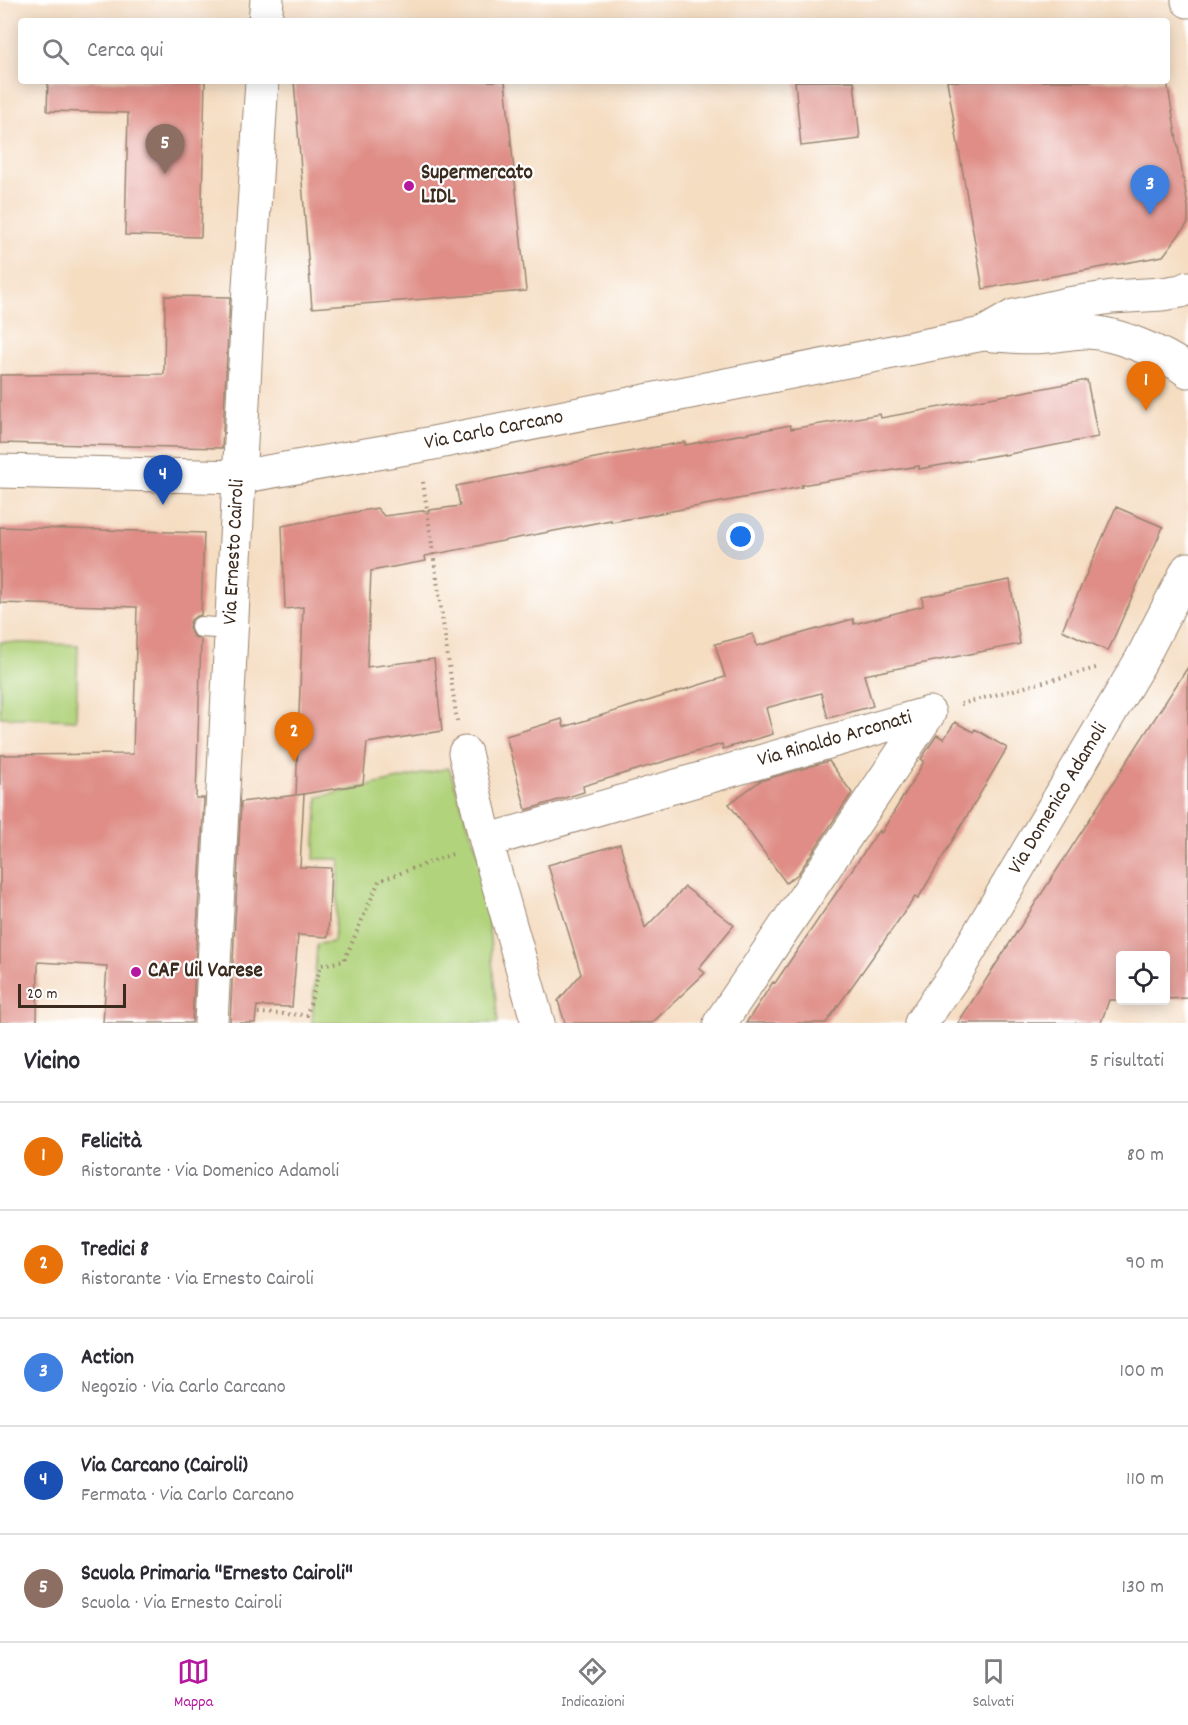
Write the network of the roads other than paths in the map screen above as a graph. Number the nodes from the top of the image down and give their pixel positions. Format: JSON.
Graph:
{"nodes":[{"id":1,"x":267,"y":0,"type":"edge"},
{"id":2,"x":266,"y":18,"type":"edge"},
{"id":3,"x":262,"y":84,"type":"edge"},
{"id":4,"x":1175,"y":291,"type":"edge"},
{"id":5,"x":983,"y":334,"type":"junction"},
{"id":6,"x":1185,"y":374,"type":"edge"},
{"id":7,"x":0,"y":471,"type":"edge"},
{"id":8,"x":239,"y":477,"type":"junction"},
{"id":9,"x":1188,"y":569,"type":"edge"},
{"id":10,"x":465,"y":753,"type":"road end"},
{"id":11,"x":486,"y":841,"type":"junction"},
{"id":12,"x":212,"y":1023,"type":"edge"},
{"id":13,"x":538,"y":1023,"type":"edge"},
{"id":14,"x":720,"y":1023,"type":"edge"},
{"id":15,"x":921,"y":1023,"type":"edge"}],
"edges":[{"from":1,"to":2,"type":"street"},
{"from":3,"to":8,"type":"street","name":"Via Ernesto Cairoli"},
{"from":4,"to":5,"type":"street","name":"Via Carlo Carcano"},
{"from":5,"to":6,"type":"street","name":"Via Carlo Carcano"},
{"from":5,"to":8,"type":"street","name":"Via Carlo Carcano"},
{"from":7,"to":8,"type":"street","name":"Via Carlo Carcano"},
{"from":8,"to":12,"type":"street","name":"Via Ernesto Cairoli"},
{"from":9,"to":15,"type":"street","name":"Via Domenico Adamoli"},
{"from":10,"to":11,"type":"street"},
{"from":11,"to":13,"type":"street"},
{"from":11,"to":14,"type":"street","name":"Via Rinaldo Arconati"}]}
